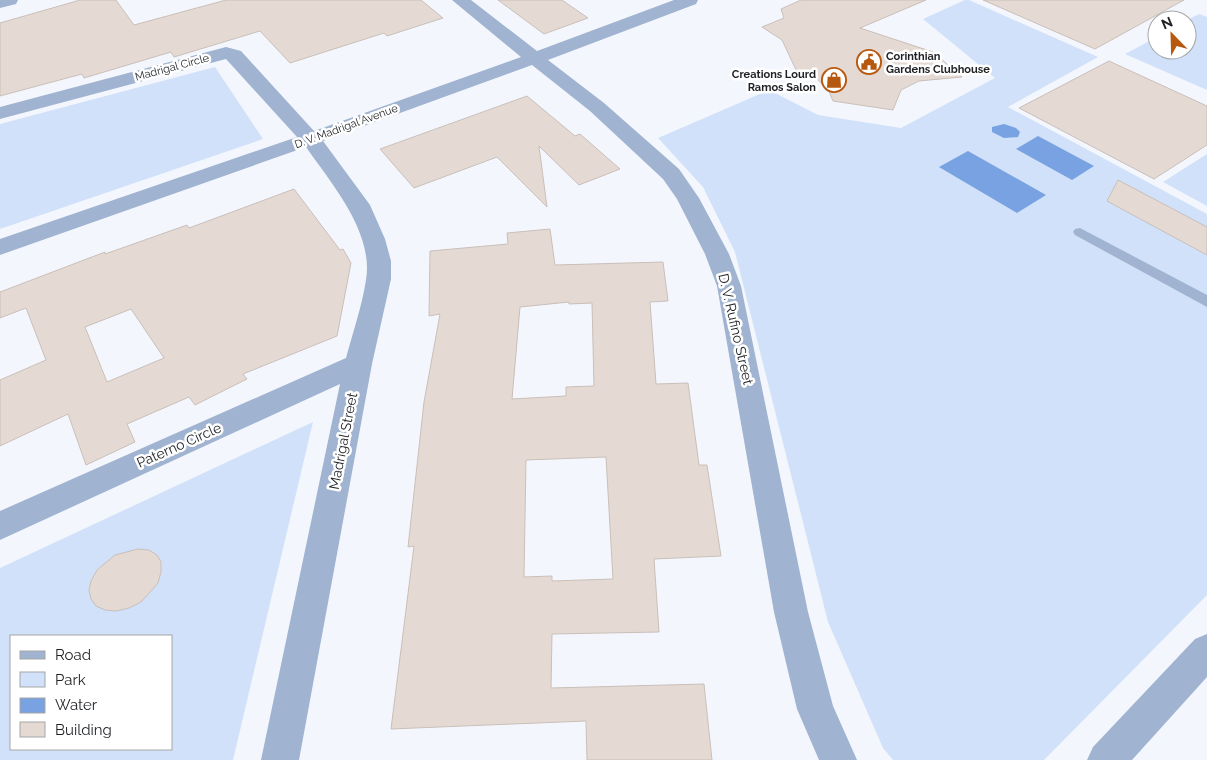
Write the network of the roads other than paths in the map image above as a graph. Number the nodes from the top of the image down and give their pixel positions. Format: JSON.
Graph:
{"nodes":[{"id":1,"x":10,"y":0,"type":"edge"},
{"id":2,"x":460,"y":0,"type":"edge"},
{"id":3,"x":690,"y":0,"type":"edge"},
{"id":4,"x":0,"y":3,"type":"edge"},
{"id":5,"x":535,"y":59,"type":"junction"},
{"id":6,"x":0,"y":113,"type":"edge"},
{"id":7,"x":310,"y":139,"type":"junction"},
{"id":8,"x":1080,"y":232,"type":"dead end"},
{"id":9,"x":0,"y":247,"type":"edge"},
{"id":10,"x":1207,"y":302,"type":"edge"},
{"id":11,"x":358,"y":364,"type":"junction"},
{"id":12,"x":0,"y":526,"type":"edge"},
{"id":13,"x":1207,"y":651,"type":"edge"},
{"id":14,"x":280,"y":760,"type":"edge"},
{"id":15,"x":838,"y":760,"type":"edge"},
{"id":16,"x":1106,"y":760,"type":"edge"}],
"edges":[{"from":1,"to":4,"type":"street"},
{"from":2,"to":5,"type":"street","name":"D. V. Rufino Street"},
{"from":3,"to":5,"type":"street","name":"D. V. Madrigal Avenue"},
{"from":5,"to":7,"type":"street","name":"D. V. Madrigal Avenue"},
{"from":5,"to":15,"type":"street","name":"D. V. Rufino Street"},
{"from":6,"to":7,"type":"street","name":"Madrigal Circle"},
{"from":7,"to":9,"type":"street","name":"D. V. Madrigal Avenue"},
{"from":7,"to":11,"type":"street","name":"Madrigal Street"},
{"from":8,"to":10,"type":"lane"},
{"from":11,"to":12,"type":"street","name":"Paterno Circle"},
{"from":11,"to":14,"type":"street","name":"Madrigal Street"},
{"from":13,"to":16,"type":"street"}]}
